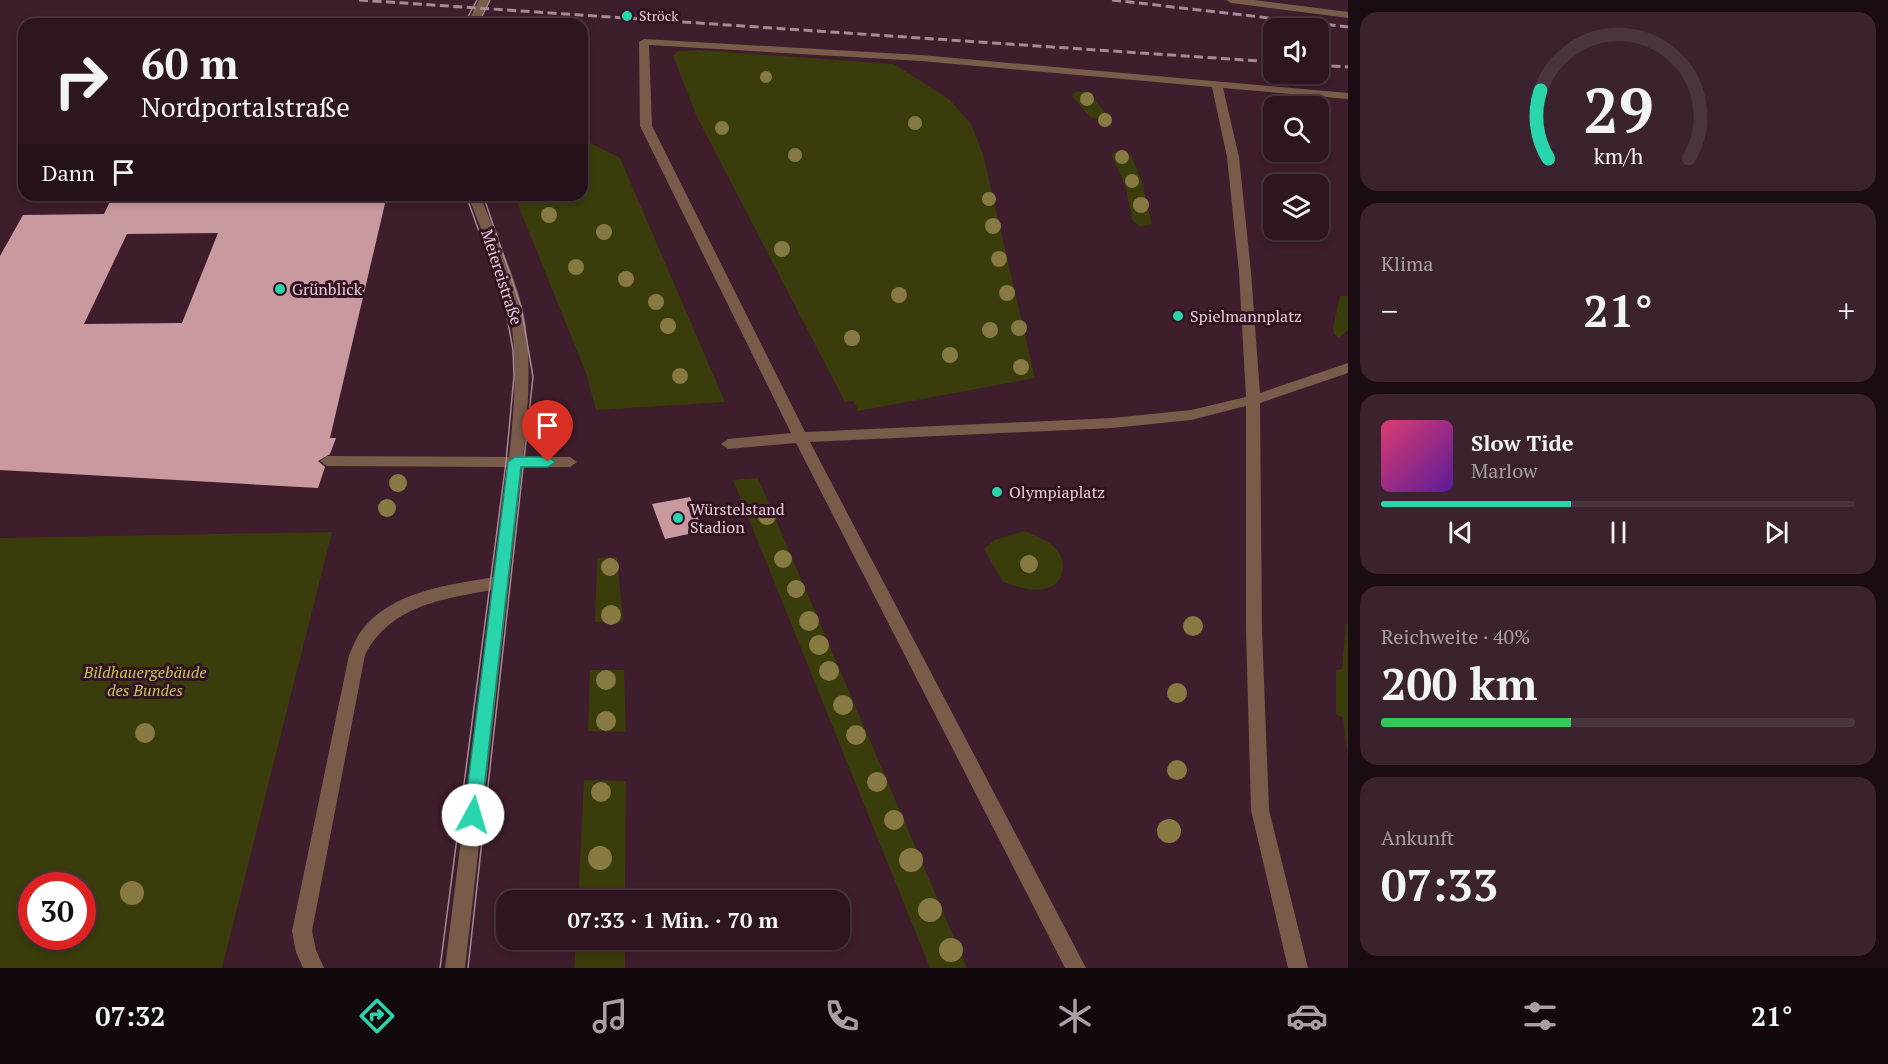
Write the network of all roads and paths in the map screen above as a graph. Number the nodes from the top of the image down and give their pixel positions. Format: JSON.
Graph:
{"nodes":[{"id":1,"x":484,"y":0,"type":"edge"},
{"id":2,"x":1231,"y":0,"type":"edge"},
{"id":3,"x":1348,"y":15,"type":"edge"},
{"id":4,"x":475,"y":18,"type":"edge"},
{"id":5,"x":1217,"y":84,"type":"junction"},
{"id":6,"x":1348,"y":96,"type":"edge"},
{"id":7,"x":476,"y":201,"type":"edge"},
{"id":8,"x":1348,"y":368,"type":"edge"},
{"id":9,"x":1253,"y":400,"type":"junction"},
{"id":10,"x":801,"y":439,"type":"junction"},
{"id":11,"x":728,"y":444,"type":"dead end"},
{"id":12,"x":327,"y":461,"type":"dead end"},
{"id":13,"x":515,"y":462,"type":"junction"},
{"id":14,"x":570,"y":462,"type":"dead end"},
{"id":15,"x":500,"y":582,"type":"junction"},
{"id":16,"x":314,"y":968,"type":"edge"},
{"id":17,"x":455,"y":968,"type":"edge"},
{"id":18,"x":1076,"y":968,"type":"edge"},
{"id":19,"x":1298,"y":968,"type":"edge"}],
"edges":[{"from":1,"to":4,"type":"street"},
{"from":2,"to":3,"type":"street"},
{"from":5,"to":6,"type":"street"},
{"from":5,"to":9,"type":"street"},
{"from":5,"to":10,"type":"street"},
{"from":7,"to":13,"type":"street","name":"Meiereistraße"},
{"from":8,"to":9,"type":"street"},
{"from":9,"to":10,"type":"street"},
{"from":9,"to":19,"type":"street"},
{"from":10,"to":11,"type":"street"},
{"from":10,"to":18,"type":"street"},
{"from":12,"to":13,"type":"street"},
{"from":13,"to":14,"type":"street"},
{"from":13,"to":15,"type":"street","name":"Meiereistraße"},
{"from":15,"to":16,"type":"street"},
{"from":15,"to":17,"type":"street","name":"Meiereistraße"}]}
